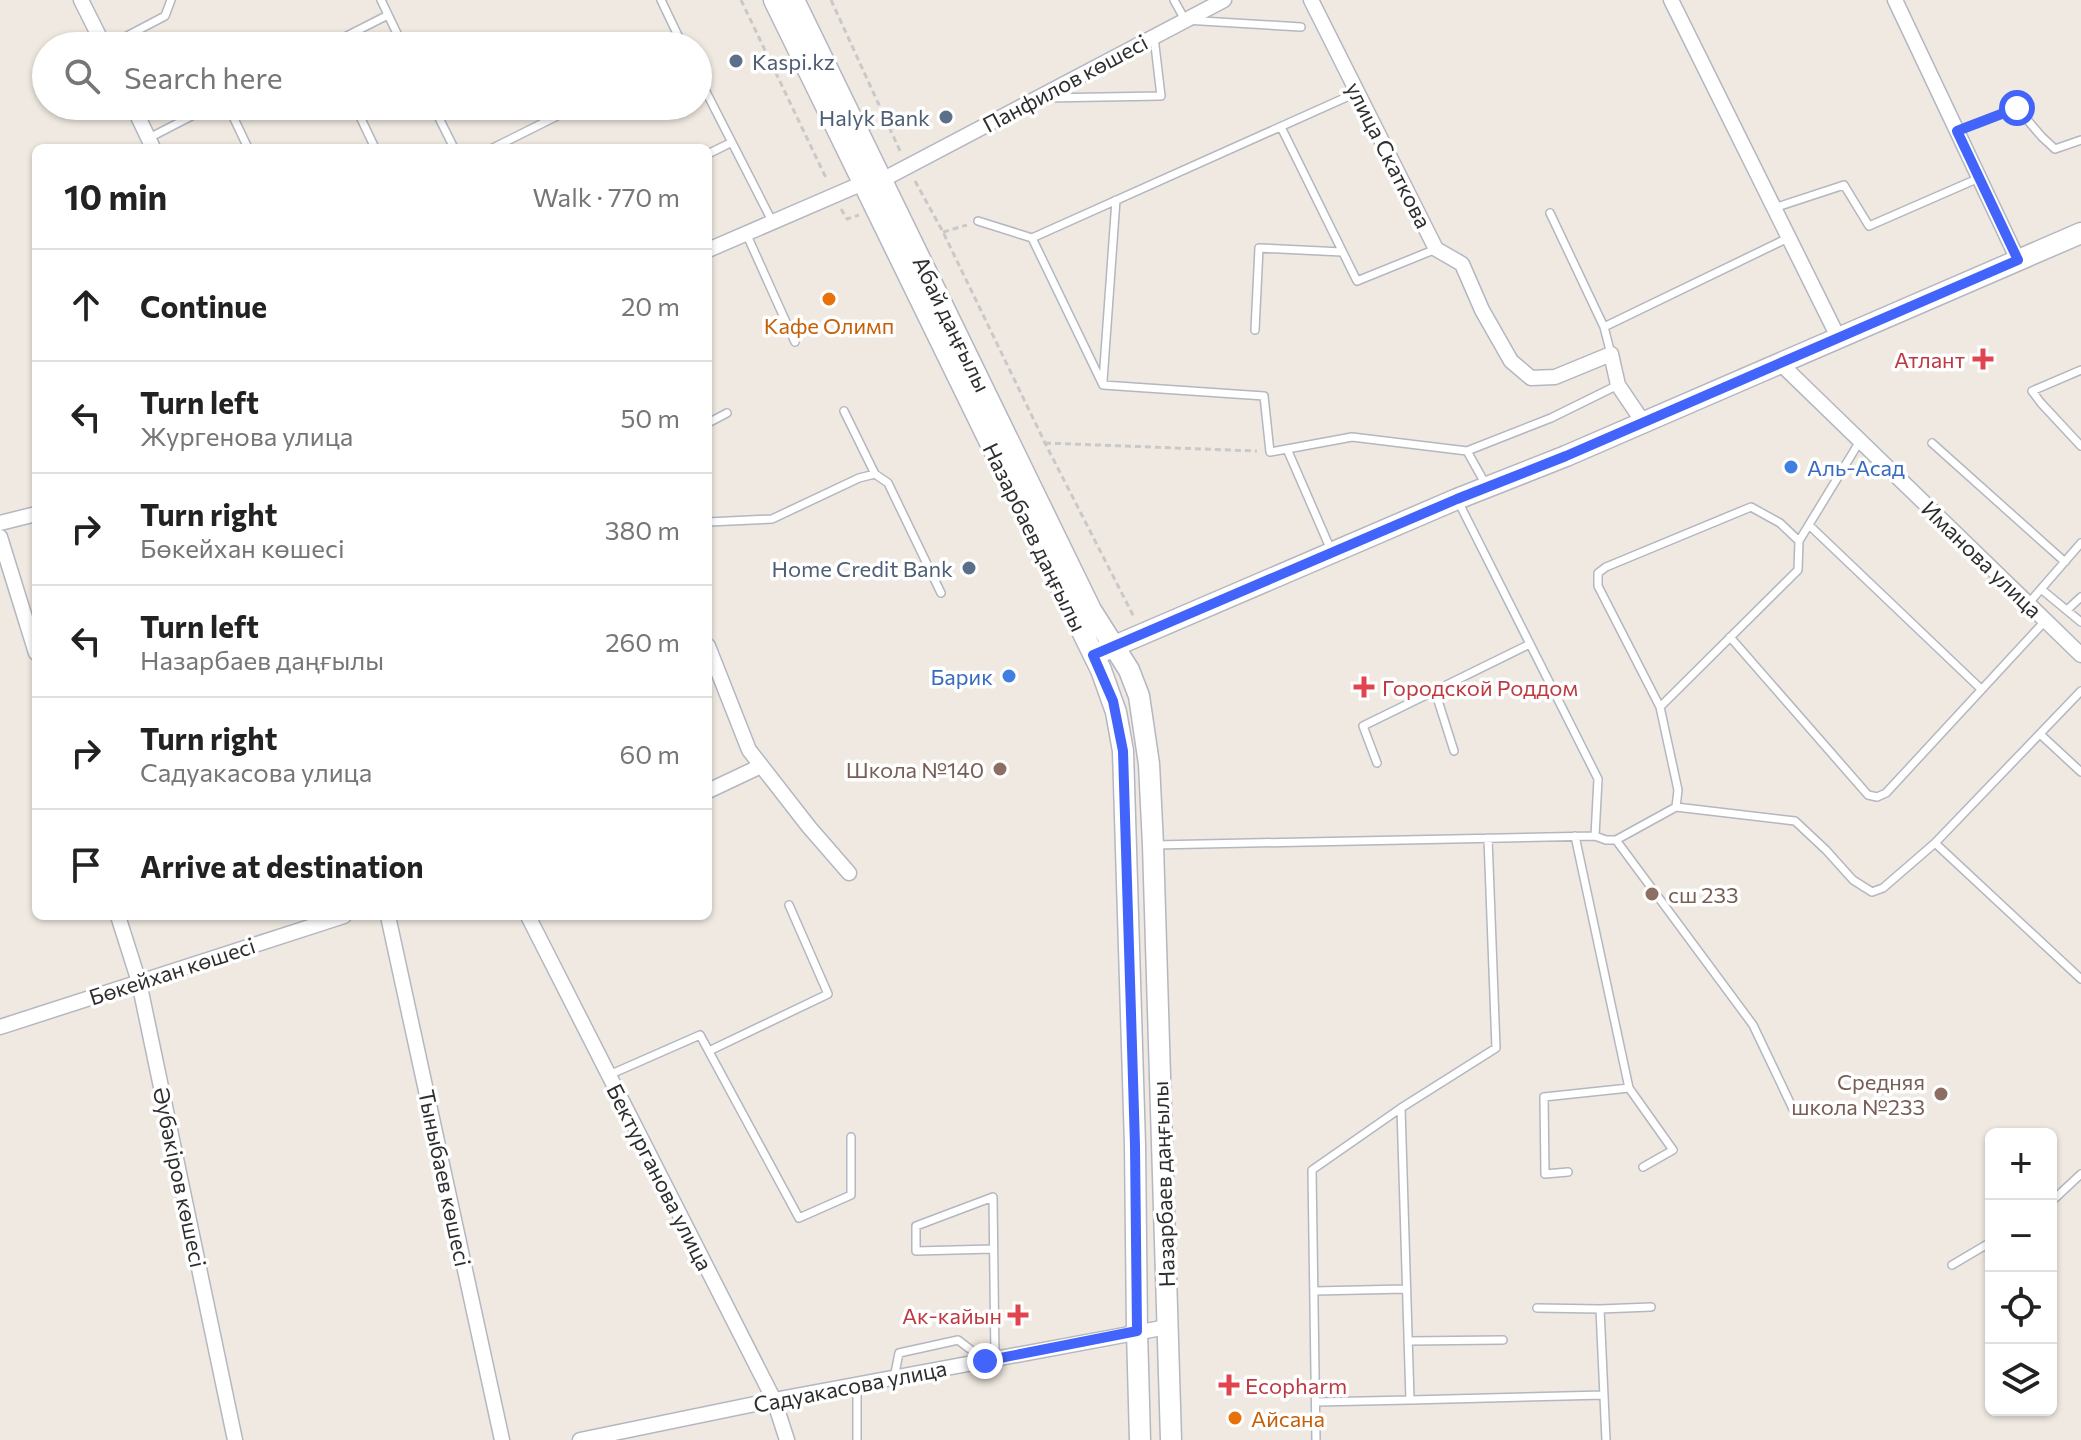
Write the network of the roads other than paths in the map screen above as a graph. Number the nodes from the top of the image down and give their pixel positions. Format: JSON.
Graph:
{"nodes":[{"id":1,"x":81,"y":0,"type":"edge"},
{"id":2,"x":171,"y":0,"type":"edge"},
{"id":3,"x":381,"y":0,"type":"edge"},
{"id":4,"x":661,"y":0,"type":"edge"},
{"id":5,"x":774,"y":0,"type":"edge"},
{"id":6,"x":794,"y":0,"type":"edge"},
{"id":7,"x":1174,"y":0,"type":"edge"},
{"id":8,"x":1224,"y":0,"type":"edge"},
{"id":9,"x":1311,"y":0,"type":"edge"},
{"id":10,"x":1671,"y":0,"type":"edge"},
{"id":11,"x":1895,"y":0,"type":"edge"},
{"id":12,"x":388,"y":15,"type":"junction"},
{"id":13,"x":1185,"y":20,"type":"junction"},
{"id":14,"x":1301,"y":27,"type":"dead end"},
{"id":15,"x":98,"y":32,"type":"edge"},
{"id":16,"x":134,"y":32,"type":"edge"},
{"id":17,"x":355,"y":32,"type":"edge"},
{"id":18,"x":396,"y":32,"type":"edge"},
{"id":19,"x":676,"y":32,"type":"edge"},
{"id":20,"x":1154,"y":37,"type":"junction"},
{"id":21,"x":1358,"y":92,"type":"junction"},
{"id":22,"x":1036,"y":99,"type":"junction"},
{"id":23,"x":712,"y":105,"type":"edge"},
{"id":24,"x":140,"y":120,"type":"edge"},
{"id":25,"x":188,"y":120,"type":"edge"},
{"id":26,"x":235,"y":120,"type":"edge"},
{"id":27,"x":362,"y":120,"type":"edge"},
{"id":28,"x":440,"y":120,"type":"edge"},
{"id":29,"x":549,"y":120,"type":"edge"},
{"id":30,"x":1281,"y":127,"type":"junction"},
{"id":31,"x":1957,"y":131,"type":"junction"},
{"id":32,"x":2081,"y":140,"type":"edge"},
{"id":33,"x":151,"y":143,"type":"edge"},
{"id":34,"x":730,"y":143,"type":"junction"},
{"id":35,"x":246,"y":144,"type":"edge"},
{"id":36,"x":373,"y":144,"type":"edge"},
{"id":37,"x":452,"y":144,"type":"edge"},
{"id":38,"x":501,"y":144,"type":"edge"},
{"id":39,"x":712,"y":152,"type":"edge"},
{"id":40,"x":1979,"y":178,"type":"junction"},
{"id":41,"x":873,"y":181,"type":"junction"},
{"id":42,"x":1116,"y":200,"type":"junction"},
{"id":43,"x":1774,"y":208,"type":"junction"},
{"id":44,"x":1550,"y":213,"type":"dead end"},
{"id":45,"x":772,"y":221,"type":"junction"},
{"id":46,"x":978,"y":221,"type":"road end"},
{"id":47,"x":746,"y":233,"type":"junction"},
{"id":48,"x":2081,"y":233,"type":"edge"},
{"id":49,"x":1032,"y":238,"type":"junction"},
{"id":50,"x":1788,"y":238,"type":"junction"},
{"id":51,"x":712,"y":248,"type":"edge"},
{"id":52,"x":1436,"y":249,"type":"junction"},
{"id":53,"x":1342,"y":252,"type":"junction"},
{"id":54,"x":2018,"y":260,"type":"junction"},
{"id":55,"x":1604,"y":327,"type":"junction"},
{"id":56,"x":1255,"y":330,"type":"dead end"},
{"id":57,"x":1838,"y":337,"type":"junction"},
{"id":58,"x":795,"y":342,"type":"dead end"},
{"id":59,"x":1611,"y":354,"type":"junction"},
{"id":60,"x":1780,"y":363,"type":"junction"},
{"id":61,"x":2081,"y":370,"type":"edge"},
{"id":62,"x":1103,"y":385,"type":"junction"},
{"id":63,"x":1618,"y":385,"type":"junction"},
{"id":64,"x":844,"y":411,"type":"dead end"},
{"id":65,"x":727,"y":413,"type":"dead end"},
{"id":66,"x":712,"y":421,"type":"edge"},
{"id":67,"x":1643,"y":422,"type":"junction"},
{"id":68,"x":1860,"y":441,"type":"junction"},
{"id":69,"x":1932,"y":443,"type":"dead end"},
{"id":70,"x":2081,"y":446,"type":"edge"},
{"id":71,"x":1287,"y":449,"type":"junction"},
{"id":72,"x":1467,"y":451,"type":"junction"},
{"id":73,"x":875,"y":474,"type":"junction"},
{"id":74,"x":1487,"y":487,"type":"junction"},
{"id":75,"x":1457,"y":499,"type":"junction"},
{"id":76,"x":32,"y":515,"type":"edge"},
{"id":77,"x":712,"y":522,"type":"edge"},
{"id":78,"x":0,"y":523,"type":"edge"},
{"id":79,"x":1809,"y":525,"type":"junction"},
{"id":80,"x":0,"y":537,"type":"edge"},
{"id":81,"x":1799,"y":541,"type":"junction"},
{"id":82,"x":2081,"y":543,"type":"edge"},
{"id":83,"x":1332,"y":553,"type":"junction"},
{"id":84,"x":2065,"y":562,"type":"junction"},
{"id":85,"x":2041,"y":589,"type":"junction"},
{"id":86,"x":941,"y":593,"type":"dead end"},
{"id":87,"x":2081,"y":597,"type":"edge"},
{"id":88,"x":2028,"y":604,"type":"junction"},
{"id":89,"x":2067,"y":610,"type":"junction"},
{"id":90,"x":2045,"y":621,"type":"junction"},
{"id":91,"x":2081,"y":622,"type":"edge"},
{"id":92,"x":1730,"y":637,"type":"junction"},
{"id":93,"x":32,"y":640,"type":"edge"},
{"id":94,"x":1530,"y":644,"type":"junction"},
{"id":95,"x":1114,"y":647,"type":"junction"},
{"id":96,"x":1093,"y":655,"type":"junction"},
{"id":97,"x":2081,"y":655,"type":"edge"},
{"id":98,"x":712,"y":656,"type":"edge"},
{"id":99,"x":1981,"y":689,"type":"junction"},
{"id":100,"x":1435,"y":691,"type":"junction"},
{"id":101,"x":2081,"y":691,"type":"edge"},
{"id":102,"x":1660,"y":707,"type":"junction"},
{"id":103,"x":2040,"y":734,"type":"junction"},
{"id":104,"x":1454,"y":751,"type":"dead end"},
{"id":105,"x":1377,"y":763,"type":"dead end"},
{"id":106,"x":761,"y":766,"type":"junction"},
{"id":107,"x":2081,"y":772,"type":"edge"},
{"id":108,"x":712,"y":789,"type":"edge"},
{"id":109,"x":1676,"y":807,"type":"junction"},
{"id":110,"x":1575,"y":836,"type":"junction"},
{"id":111,"x":1595,"y":836,"type":"junction"},
{"id":112,"x":1488,"y":838,"type":"junction"},
{"id":113,"x":1616,"y":840,"type":"junction"},
{"id":114,"x":1935,"y":843,"type":"junction"},
{"id":115,"x":1153,"y":845,"type":"junction"},
{"id":116,"x":849,"y":873,"type":"dead end"},
{"id":117,"x":789,"y":905,"type":"dead end"},
{"id":118,"x":119,"y":920,"type":"edge"},
{"id":119,"x":332,"y":920,"type":"edge"},
{"id":120,"x":389,"y":920,"type":"edge"},
{"id":121,"x":530,"y":920,"type":"edge"},
{"id":122,"x":2081,"y":979,"type":"edge"},
{"id":123,"x":139,"y":982,"type":"junction"},
{"id":124,"x":0,"y":1027,"type":"edge"},
{"id":125,"x":709,"y":1051,"type":"junction"},
{"id":126,"x":609,"y":1075,"type":"junction"},
{"id":127,"x":1629,"y":1088,"type":"junction"},
{"id":128,"x":1401,"y":1108,"type":"junction"},
{"id":129,"x":1793,"y":1109,"type":"dead end"},
{"id":130,"x":851,"y":1137,"type":"dead end"},
{"id":131,"x":1643,"y":1167,"type":"dead end"},
{"id":132,"x":1568,"y":1172,"type":"dead end"},
{"id":133,"x":2081,"y":1174,"type":"edge"},
{"id":134,"x":2053,"y":1200,"type":"edge"},
{"id":135,"x":1985,"y":1246,"type":"edge"},
{"id":136,"x":993,"y":1249,"type":"junction"},
{"id":137,"x":1952,"y":1265,"type":"dead end"},
{"id":138,"x":1406,"y":1289,"type":"junction"},
{"id":139,"x":1314,"y":1291,"type":"junction"},
{"id":140,"x":1651,"y":1307,"type":"dead end"},
{"id":141,"x":1537,"y":1308,"type":"dead end"},
{"id":142,"x":1600,"y":1309,"type":"junction"},
{"id":143,"x":1167,"y":1327,"type":"junction"},
{"id":144,"x":1137,"y":1331,"type":"junction"},
{"id":145,"x":1503,"y":1340,"type":"dead end"},
{"id":146,"x":1408,"y":1341,"type":"junction"},
{"id":147,"x":990,"y":1360,"type":"junction"},
{"id":148,"x":894,"y":1378,"type":"junction"},
{"id":149,"x":857,"y":1385,"type":"junction"},
{"id":150,"x":1604,"y":1395,"type":"junction"},
{"id":151,"x":774,"y":1400,"type":"junction"},
{"id":152,"x":1410,"y":1400,"type":"junction"},
{"id":153,"x":1316,"y":1402,"type":"junction"},
{"id":154,"x":235,"y":1440,"type":"edge"},
{"id":155,"x":502,"y":1440,"type":"edge"},
{"id":156,"x":580,"y":1440,"type":"edge"},
{"id":157,"x":787,"y":1440,"type":"edge"},
{"id":158,"x":857,"y":1440,"type":"edge"},
{"id":159,"x":1140,"y":1440,"type":"edge"},
{"id":160,"x":1171,"y":1440,"type":"edge"},
{"id":161,"x":1316,"y":1440,"type":"edge"},
{"id":162,"x":1606,"y":1440,"type":"edge"}],
"edges":[{"from":1,"to":15,"type":"street"},
{"from":2,"to":16,"type":"lane"},
{"from":3,"to":12,"type":"lane"},
{"from":4,"to":19,"type":"lane"},
{"from":5,"to":41,"type":"main road","name":"Абай даңғылы"},
{"from":6,"to":41,"type":"main road","name":"Абай даңғылы"},
{"from":7,"to":13,"type":"lane"},
{"from":8,"to":13,"type":"street","name":"Панфилов көшесі"},
{"from":9,"to":21,"type":"street","name":"улица Скаткова"},
{"from":10,"to":43,"type":"street"},
{"from":11,"to":31,"type":"street"},
{"from":12,"to":17,"type":"lane"},
{"from":12,"to":18,"type":"lane"},
{"from":13,"to":14,"type":"lane"},
{"from":13,"to":20,"type":"street","name":"Панфилов көшесі"},
{"from":20,"to":22,"type":"street","name":"Панфилов көшесі"},
{"from":20,"to":22,"type":"lane"},
{"from":21,"to":30,"type":"lane"},
{"from":21,"to":52,"type":"street","name":"улица Скаткова"},
{"from":22,"to":41,"type":"street","name":"Панфилов көшесі"},
{"from":23,"to":34,"type":"lane"},
{"from":24,"to":33,"type":"street"},
{"from":25,"to":33,"type":"lane"},
{"from":26,"to":35,"type":"lane"},
{"from":27,"to":36,"type":"lane"},
{"from":28,"to":37,"type":"lane"},
{"from":29,"to":38,"type":"lane"},
{"from":30,"to":42,"type":"lane"},
{"from":30,"to":53,"type":"lane"},
{"from":31,"to":32,"type":"lane"},
{"from":31,"to":40,"type":"street"},
{"from":34,"to":39,"type":"lane"},
{"from":34,"to":45,"type":"lane"},
{"from":40,"to":43,"type":"lane"},
{"from":40,"to":54,"type":"street"},
{"from":41,"to":45,"type":"street","name":"Панфилов көшесі"},
{"from":41,"to":95,"type":"main road","name":"Абай даңғылы"},
{"from":41,"to":96,"type":"main road","name":"Назарбаев даңғылы"},
{"from":42,"to":49,"type":"lane"},
{"from":42,"to":62,"type":"lane"},
{"from":43,"to":50,"type":"street"},
{"from":44,"to":55,"type":"lane"},
{"from":45,"to":47,"type":"street"},
{"from":46,"to":49,"type":"lane"},
{"from":47,"to":51,"type":"street"},
{"from":47,"to":58,"type":"lane"},
{"from":48,"to":54,"type":"main road"},
{"from":49,"to":62,"type":"lane"},
{"from":50,"to":55,"type":"lane"},
{"from":50,"to":57,"type":"street"},
{"from":52,"to":53,"type":"lane"},
{"from":52,"to":59,"type":"street","name":"улица Скаткова"},
{"from":53,"to":56,"type":"lane"},
{"from":54,"to":57,"type":"main road"},
{"from":55,"to":59,"type":"lane"},
{"from":57,"to":60,"type":"main road"},
{"from":59,"to":63,"type":"street"},
{"from":60,"to":67,"type":"main road"},
{"from":60,"to":68,"type":"street","name":"Иманова улица"},
{"from":61,"to":70,"type":"lane"},
{"from":62,"to":71,"type":"lane"},
{"from":63,"to":67,"type":"street"},
{"from":63,"to":72,"type":"lane"},
{"from":64,"to":73,"type":"lane"},
{"from":65,"to":66,"type":"lane"},
{"from":67,"to":74,"type":"main road"},
{"from":68,"to":79,"type":"lane"},
{"from":68,"to":88,"type":"street","name":"Иманова улица"},
{"from":69,"to":84,"type":"lane"},
{"from":71,"to":72,"type":"lane"},
{"from":71,"to":83,"type":"lane"},
{"from":72,"to":74,"type":"lane"},
{"from":73,"to":77,"type":"lane"},
{"from":73,"to":86,"type":"lane"},
{"from":74,"to":75,"type":"main road"},
{"from":75,"to":83,"type":"main road"},
{"from":75,"to":94,"type":"lane"},
{"from":76,"to":78,"type":"street"},
{"from":79,"to":81,"type":"lane"},
{"from":79,"to":99,"type":"lane"},
{"from":80,"to":93,"type":"street"},
{"from":81,"to":92,"type":"lane"},
{"from":81,"to":102,"type":"lane"},
{"from":82,"to":84,"type":"lane"},
{"from":83,"to":95,"type":"main road"},
{"from":84,"to":85,"type":"lane"},
{"from":85,"to":88,"type":"lane"},
{"from":85,"to":89,"type":"lane"},
{"from":87,"to":89,"type":"lane"},
{"from":88,"to":90,"type":"street","name":"Иманова улица"},
{"from":89,"to":91,"type":"lane"},
{"from":90,"to":97,"type":"street","name":"Иманова улица"},
{"from":90,"to":99,"type":"lane"},
{"from":92,"to":99,"type":"lane"},
{"from":92,"to":102,"type":"lane"},
{"from":94,"to":100,"type":"lane"},
{"from":94,"to":111,"type":"lane"},
{"from":95,"to":96,"type":"main road"},
{"from":95,"to":115,"type":"main road","name":"Назарбаев даңғылы"},
{"from":96,"to":144,"type":"main road","name":"Назарбаев даңғылы"},
{"from":98,"to":106,"type":"street"},
{"from":100,"to":104,"type":"lane"},
{"from":100,"to":105,"type":"lane"},
{"from":101,"to":103,"type":"lane"},
{"from":102,"to":109,"type":"lane"},
{"from":103,"to":107,"type":"lane"},
{"from":103,"to":114,"type":"lane"},
{"from":106,"to":108,"type":"street"},
{"from":106,"to":116,"type":"street"},
{"from":109,"to":113,"type":"lane"},
{"from":109,"to":114,"type":"lane"},
{"from":110,"to":111,"type":"lane"},
{"from":110,"to":112,"type":"lane"},
{"from":110,"to":127,"type":"lane"},
{"from":111,"to":113,"type":"lane"},
{"from":112,"to":115,"type":"lane"},
{"from":112,"to":128,"type":"lane"},
{"from":113,"to":129,"type":"lane"},
{"from":114,"to":122,"type":"lane"},
{"from":115,"to":143,"type":"main road","name":"Назарбаев даңғылы"},
{"from":117,"to":125,"type":"lane"},
{"from":118,"to":123,"type":"street","name":"Әубәкіров көшесі"},
{"from":119,"to":123,"type":"street","name":"Бөкейхан көшесі"},
{"from":120,"to":155,"type":"street","name":"Тыныбаев көшесі"},
{"from":121,"to":126,"type":"street","name":"Бектурганова улица"},
{"from":123,"to":124,"type":"street","name":"Бөкейхан көшесі"},
{"from":123,"to":154,"type":"street","name":"Әубәкіров көшесі"},
{"from":125,"to":126,"type":"lane"},
{"from":125,"to":130,"type":"lane"},
{"from":126,"to":151,"type":"street","name":"Бектурганова улица"},
{"from":127,"to":131,"type":"lane"},
{"from":127,"to":132,"type":"lane"},
{"from":128,"to":138,"type":"lane"},
{"from":128,"to":139,"type":"lane"},
{"from":133,"to":134,"type":"lane"},
{"from":135,"to":137,"type":"lane"},
{"from":136,"to":136,"type":"lane"},
{"from":136,"to":147,"type":"lane"},
{"from":138,"to":139,"type":"lane"},
{"from":138,"to":146,"type":"lane"},
{"from":139,"to":153,"type":"lane"},
{"from":140,"to":142,"type":"lane"},
{"from":141,"to":142,"type":"lane"},
{"from":142,"to":150,"type":"lane"},
{"from":143,"to":144,"type":"street","name":"Садуакасова улица"},
{"from":143,"to":160,"type":"main road","name":"Назарбаев даңғылы"},
{"from":144,"to":147,"type":"street","name":"Садуакасова улица"},
{"from":144,"to":159,"type":"main road","name":"Назарбаев даңғылы"},
{"from":145,"to":146,"type":"lane"},
{"from":146,"to":152,"type":"lane"},
{"from":147,"to":148,"type":"street","name":"Садуакасова улица"},
{"from":147,"to":148,"type":"lane"},
{"from":148,"to":149,"type":"street","name":"Садуакасова улица"},
{"from":149,"to":151,"type":"street","name":"Садуакасова улица"},
{"from":149,"to":158,"type":"lane"},
{"from":150,"to":152,"type":"lane"},
{"from":150,"to":162,"type":"lane"},
{"from":151,"to":156,"type":"street","name":"Садуакасова улица"},
{"from":151,"to":157,"type":"street","name":"Бектурганова улица"},
{"from":152,"to":153,"type":"lane"},
{"from":153,"to":161,"type":"lane"}]}
